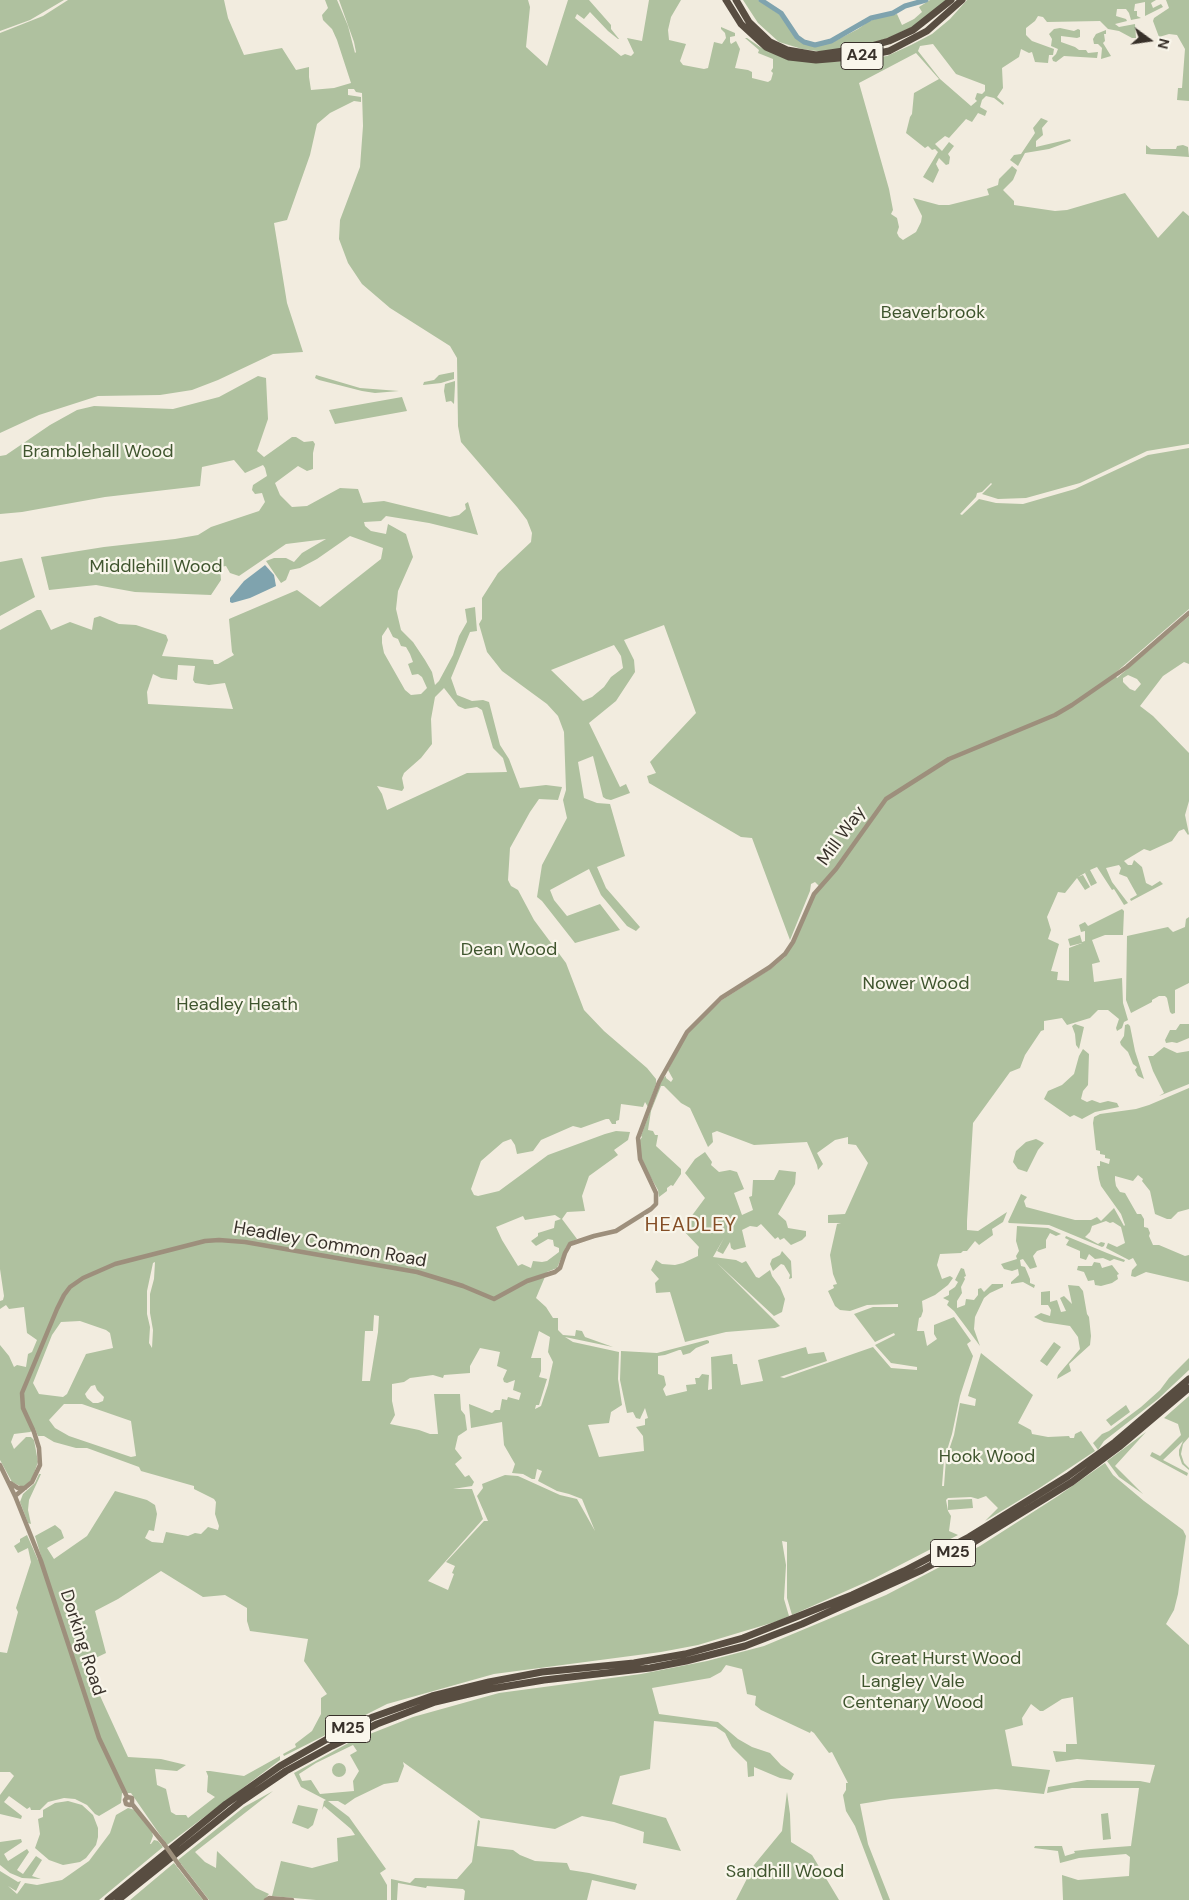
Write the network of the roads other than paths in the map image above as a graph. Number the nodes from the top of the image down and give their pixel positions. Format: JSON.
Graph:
{"nodes":[{"id":1,"x":726,"y":0,"type":"edge"},
{"id":2,"x":736,"y":0,"type":"edge"},
{"id":3,"x":951,"y":0,"type":"edge"},
{"id":4,"x":962,"y":0,"type":"edge"},
{"id":5,"x":1189,"y":612,"type":"edge"},
{"id":6,"x":494,"y":1299,"type":"joint"},
{"id":7,"x":1189,"y":1379,"type":"edge"},
{"id":8,"x":1189,"y":1388,"type":"edge"},
{"id":9,"x":0,"y":1465,"type":"edge"},
{"id":10,"x":8,"y":1482,"type":"junction"},
{"id":11,"x":28,"y":1487,"type":"junction"},
{"id":12,"x":15,"y":1496,"type":"junction"},
{"id":13,"x":108,"y":1900,"type":"edge"},
{"id":14,"x":118,"y":1900,"type":"edge"},
{"id":15,"x":206,"y":1900,"type":"edge"},
{"id":16,"x":266,"y":1900,"type":"edge"},
{"id":17,"x":292,"y":1900,"type":"edge"}],
"edges":[{"from":1,"to":4,"type":"highway","number":"A24"},
{"from":2,"to":3,"type":"highway","number":"A24"},
{"from":5,"to":6,"type":"main road","name":"Mill Way"},
{"from":6,"to":11,"type":"main road","name":"Headley Common Road"},
{"from":7,"to":13,"type":"highway","number":"M25"},
{"from":8,"to":14,"type":"highway","number":"M25"},
{"from":9,"to":10,"type":"main road","name":"Dorking Road"},
{"from":10,"to":11,"type":"main road"},
{"from":10,"to":12,"type":"main road","name":"Dorking Road"},
{"from":11,"to":12,"type":"main road","name":"Headley Common Road"},
{"from":12,"to":15,"type":"main road","name":"Dorking Road","bridge":true},
{"from":16,"to":17,"type":"main road"}]}
